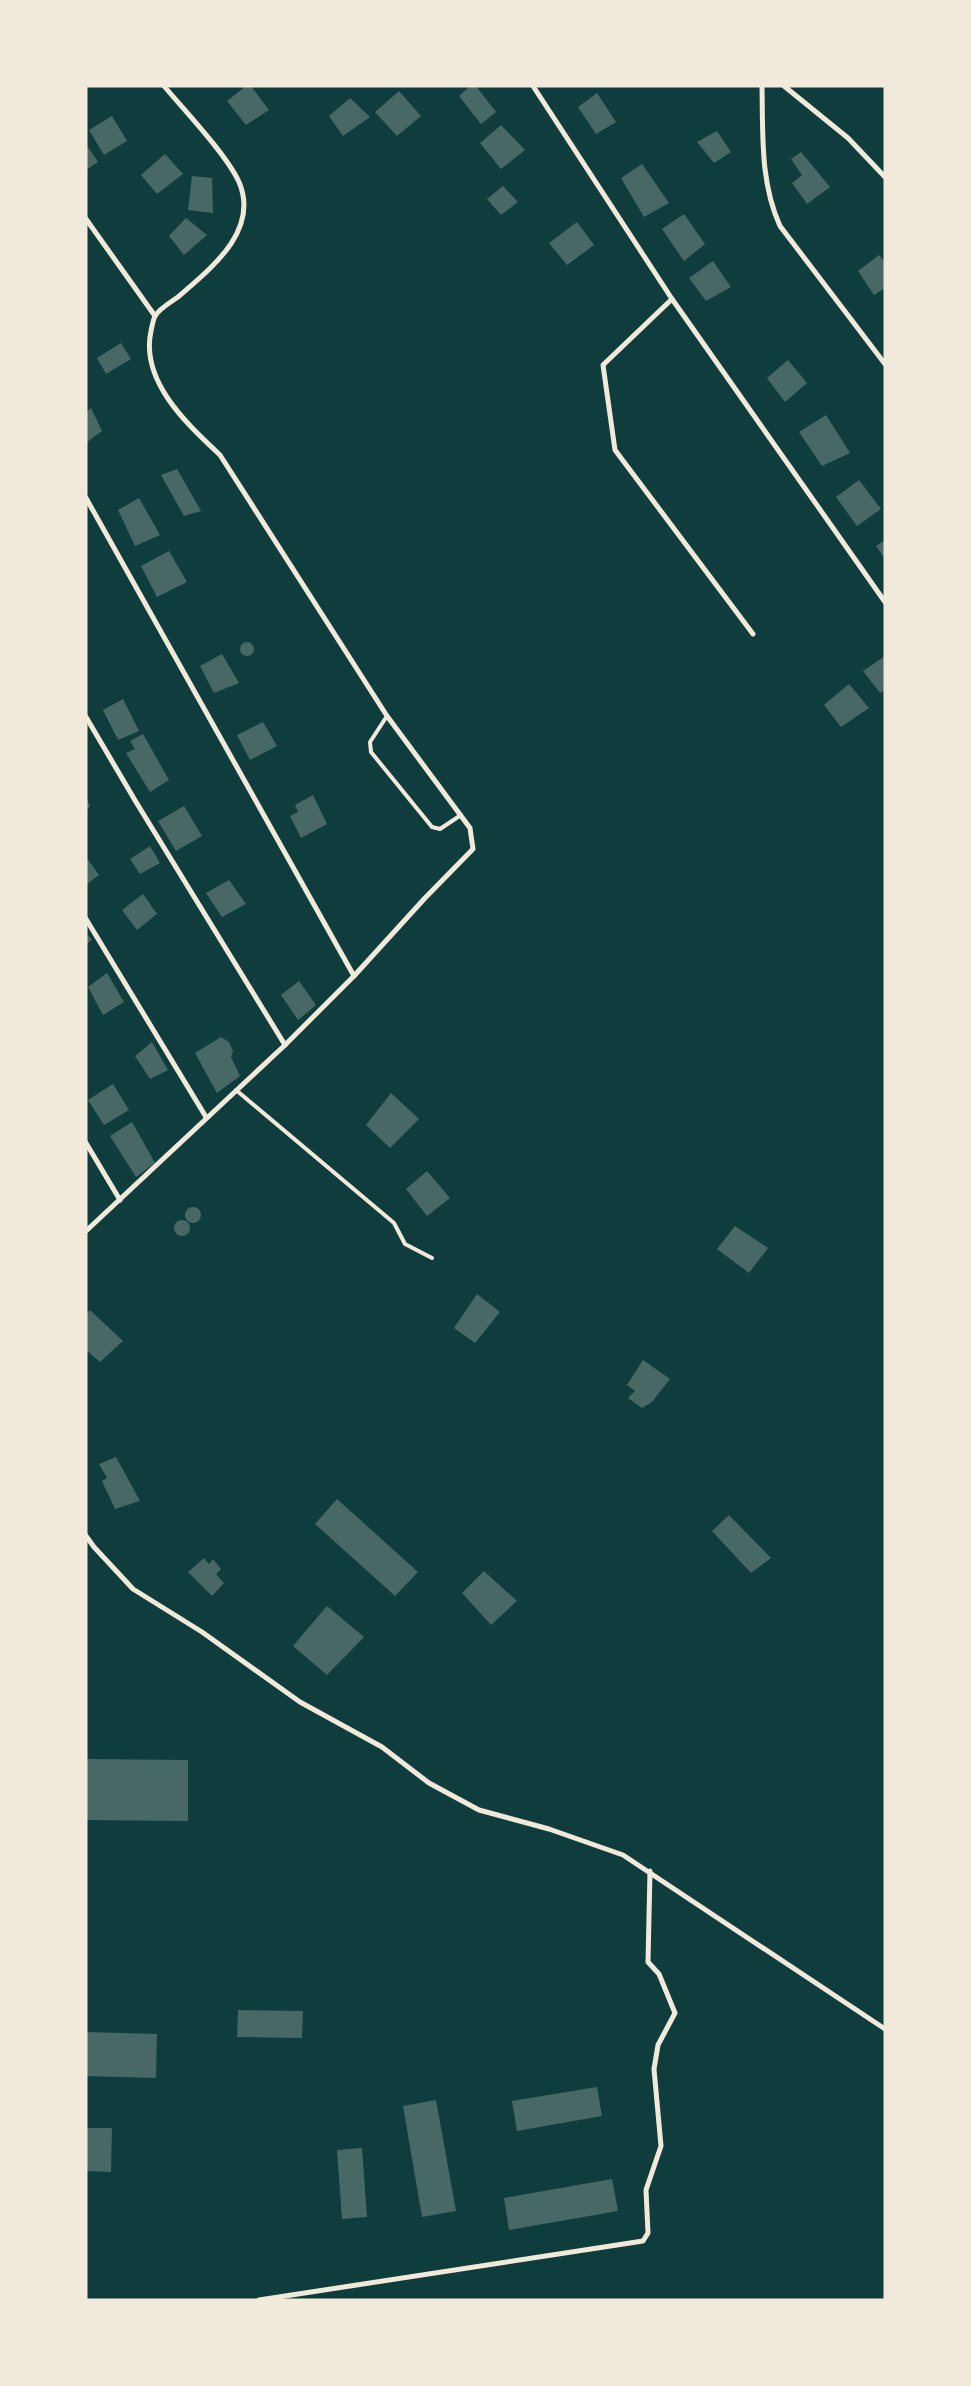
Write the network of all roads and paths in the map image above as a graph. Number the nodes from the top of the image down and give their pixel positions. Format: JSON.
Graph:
{"nodes":[{"id":1,"x":164,"y":86,"type":"edge"},
{"id":2,"x":533,"y":86,"type":"edge"},
{"id":3,"x":762,"y":86,"type":"edge"},
{"id":4,"x":784,"y":86,"type":"edge"},
{"id":5,"x":885,"y":177,"type":"edge"},
{"id":6,"x":86,"y":219,"type":"edge"},
{"id":7,"x":672,"y":299,"type":"junction"},
{"id":8,"x":155,"y":316,"type":"junction"},
{"id":9,"x":885,"y":364,"type":"edge"},
{"id":10,"x":86,"y":498,"type":"edge"},
{"id":11,"x":885,"y":602,"type":"edge"},
{"id":12,"x":753,"y":634,"type":"dead end"},
{"id":13,"x":388,"y":716,"type":"junction"},
{"id":14,"x":86,"y":718,"type":"edge"},
{"id":15,"x":461,"y":815,"type":"junction"},
{"id":16,"x":86,"y":919,"type":"edge"},
{"id":17,"x":354,"y":976,"type":"junction"},
{"id":18,"x":285,"y":1045,"type":"junction"},
{"id":19,"x":236,"y":1090,"type":"junction"},
{"id":20,"x":206,"y":1117,"type":"junction"},
{"id":21,"x":86,"y":1143,"type":"edge"},
{"id":22,"x":120,"y":1200,"type":"junction"},
{"id":23,"x":86,"y":1231,"type":"edge"},
{"id":24,"x":432,"y":1258,"type":"dead end"},
{"id":25,"x":86,"y":1536,"type":"edge"},
{"id":26,"x":650,"y":1872,"type":"junction"},
{"id":27,"x":885,"y":2029,"type":"edge"},
{"id":28,"x":259,"y":2300,"type":"edge"}],
"edges":[{"from":1,"to":8,"type":"street"},
{"from":2,"to":7,"type":"street"},
{"from":3,"to":9,"type":"street"},
{"from":4,"to":5,"type":"street"},
{"from":6,"to":8,"type":"street"},
{"from":7,"to":11,"type":"street"},
{"from":7,"to":12,"type":"street"},
{"from":8,"to":13,"type":"street"},
{"from":10,"to":17,"type":"street"},
{"from":13,"to":15,"type":"street"},
{"from":13,"to":15,"type":"lane"},
{"from":14,"to":18,"type":"street"},
{"from":15,"to":17,"type":"street"},
{"from":16,"to":20,"type":"street"},
{"from":17,"to":18,"type":"street"},
{"from":18,"to":19,"type":"street"},
{"from":19,"to":20,"type":"street"},
{"from":19,"to":24,"type":"lane"},
{"from":20,"to":22,"type":"street"},
{"from":21,"to":22,"type":"street"},
{"from":22,"to":23,"type":"street"},
{"from":25,"to":26,"type":"street"},
{"from":26,"to":27,"type":"street"},
{"from":26,"to":28,"type":"street"}]}
